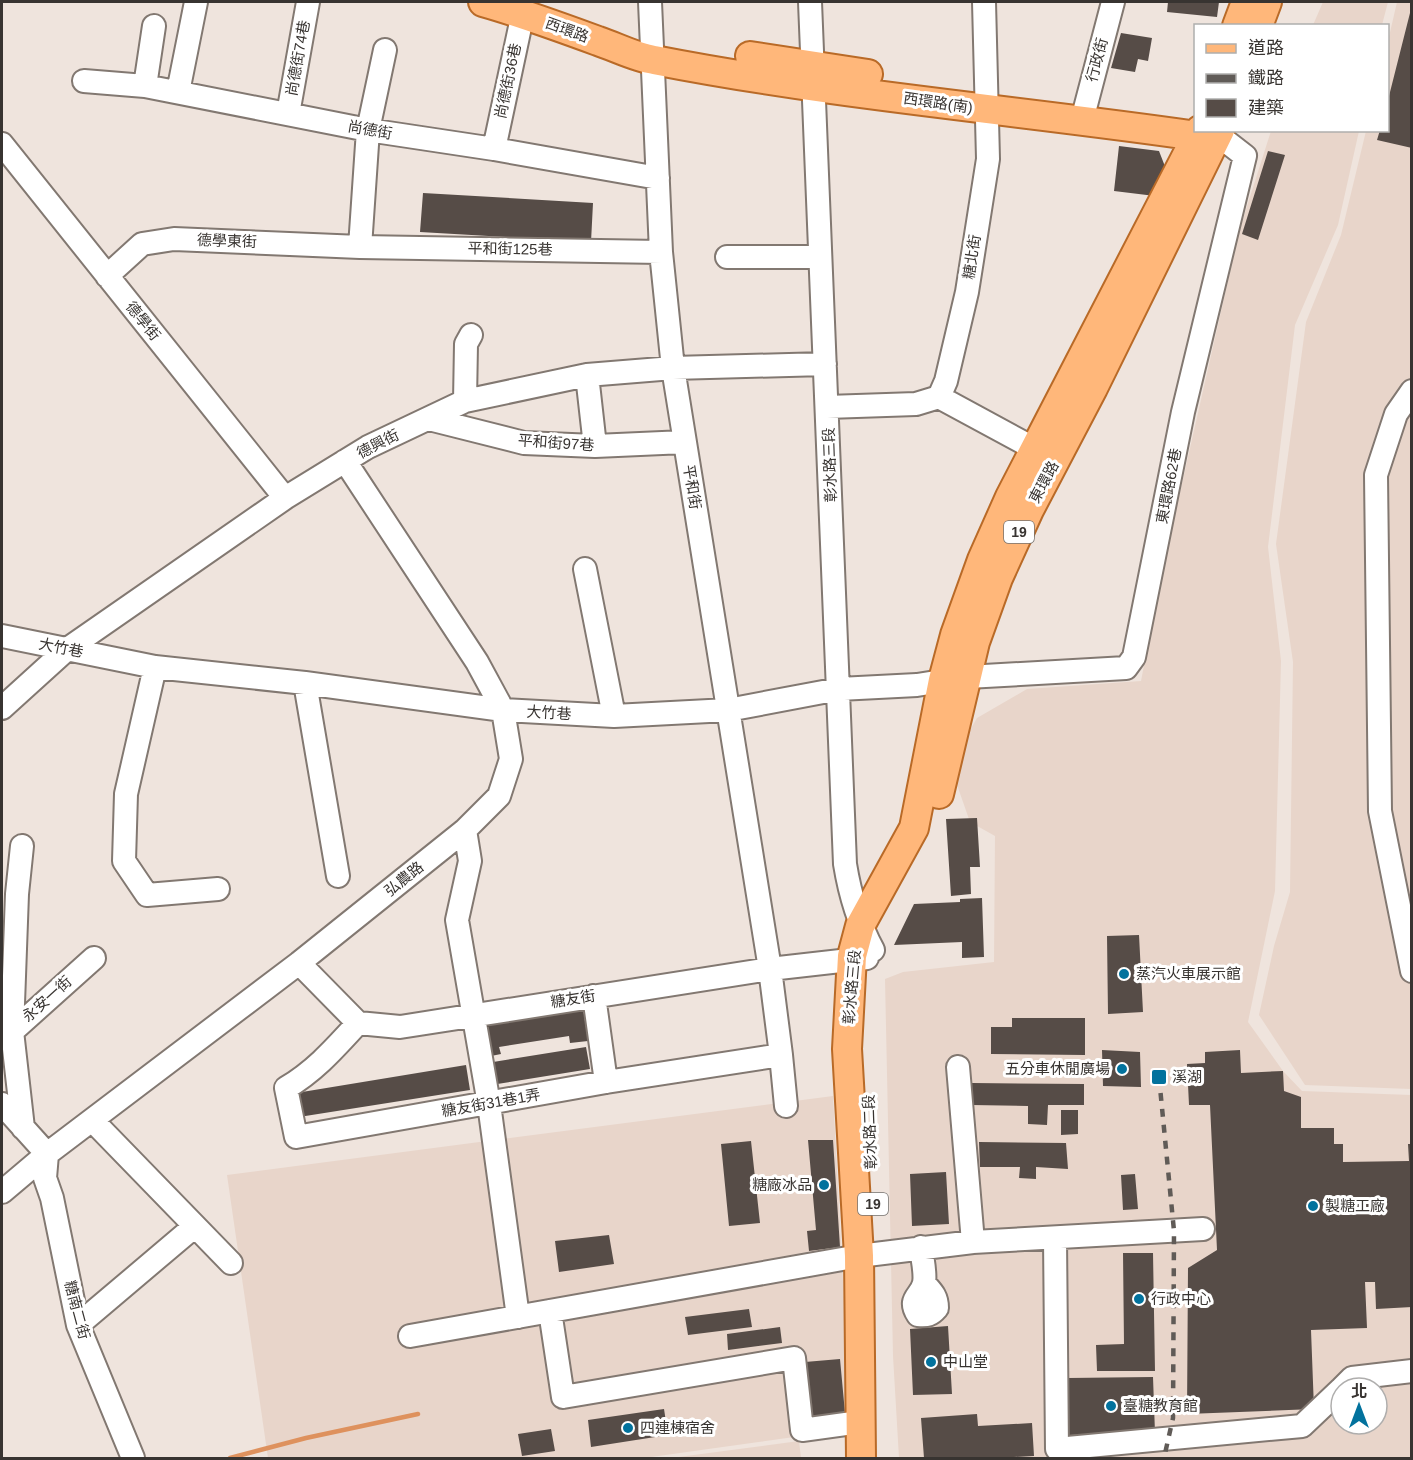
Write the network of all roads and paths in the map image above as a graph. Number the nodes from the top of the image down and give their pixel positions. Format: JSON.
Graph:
{"nodes":[{"id":1,"x":196,"y":2,"type":"edge"},
{"id":2,"x":308,"y":2,"type":"edge"},
{"id":3,"x":483,"y":2,"type":"edge"},
{"id":4,"x":650,"y":2,"type":"edge"},
{"id":5,"x":810,"y":2,"type":"edge"},
{"id":6,"x":984,"y":2,"type":"edge"},
{"id":7,"x":1113,"y":2,"type":"edge"},
{"id":8,"x":1246,"y":2,"type":"edge"},
{"id":9,"x":1267,"y":2,"type":"edge"},
{"id":10,"x":527,"y":8,"type":"edge"},
{"id":11,"x":1238,"y":24,"type":"edge"},
{"id":12,"x":1259,"y":24,"type":"edge"},
{"id":13,"x":154,"y":26,"type":"dead end"},
{"id":14,"x":384,"y":50,"type":"dead end"},
{"id":15,"x":651,"y":51,"type":"junction"},
{"id":16,"x":812,"y":75,"type":"junction"},
{"id":17,"x":84,"y":81,"type":"dead end"},
{"id":18,"x":145,"y":86,"type":"junction"},
{"id":19,"x":178,"y":92,"type":"junction"},
{"id":20,"x":987,"y":102,"type":"junction"},
{"id":21,"x":1083,"y":112,"type":"junction"},
{"id":22,"x":288,"y":114,"type":"junction"},
{"id":23,"x":1194,"y":129,"type":"edge"},
{"id":24,"x":368,"y":130,"type":"junction"},
{"id":25,"x":1206,"y":132,"type":"edge"},
{"id":26,"x":1207,"y":132,"type":"edge"},
{"id":27,"x":1209,"y":132,"type":"edge"},
{"id":28,"x":2,"y":144,"type":"edge"},
{"id":29,"x":494,"y":149,"type":"junction"},
{"id":30,"x":658,"y":178,"type":"junction"},
{"id":31,"x":360,"y":247,"type":"junction"},
{"id":32,"x":661,"y":252,"type":"junction"},
{"id":33,"x":727,"y":258,"type":"dead end"},
{"id":34,"x":820,"y":258,"type":"junction"},
{"id":35,"x":106,"y":276,"type":"junction"},
{"id":36,"x":471,"y":335,"type":"dead end"},
{"id":37,"x":825,"y":364,"type":"junction"},
{"id":38,"x":673,"y":368,"type":"junction"},
{"id":39,"x":587,"y":375,"type":"junction"},
{"id":40,"x":1412,"y":390,"type":"edge"},
{"id":41,"x":939,"y":397,"type":"junction"},
{"id":42,"x":465,"y":401,"type":"junction"},
{"id":43,"x":827,"y":407,"type":"junction"},
{"id":44,"x":429,"y":419,"type":"junction"},
{"id":45,"x":685,"y":442,"type":"junction"},
{"id":46,"x":595,"y":446,"type":"junction"},
{"id":47,"x":1035,"y":448,"type":"junction"},
{"id":48,"x":345,"y":461,"type":"junction"},
{"id":49,"x":285,"y":498,"type":"junction"},
{"id":50,"x":585,"y":569,"type":"dead end"},
{"id":51,"x":2,"y":636,"type":"edge"},
{"id":52,"x":66,"y":650,"type":"junction"},
{"id":53,"x":155,"y":667,"type":"junction"},
{"id":54,"x":955,"y":679,"type":"junction"},
{"id":55,"x":305,"y":683,"type":"junction"},
{"id":56,"x":839,"y":689,"type":"junction"},
{"id":57,"x":2,"y":708,"type":"edge"},
{"id":58,"x":503,"y":710,"type":"junction"},
{"id":59,"x":728,"y":710,"type":"junction"},
{"id":60,"x":614,"y":716,"type":"junction"},
{"id":61,"x":465,"y":830,"type":"junction"},
{"id":62,"x":22,"y":846,"type":"dead end"},
{"id":63,"x":338,"y":876,"type":"dead end"},
{"id":64,"x":218,"y":889,"type":"dead end"},
{"id":65,"x":864,"y":948,"type":"junction"},
{"id":66,"x":94,"y":957,"type":"dead end"},
{"id":67,"x":300,"y":963,"type":"junction"},
{"id":68,"x":770,"y":969,"type":"junction"},
{"id":69,"x":1412,"y":971,"type":"edge"},
{"id":70,"x":594,"y":996,"type":"junction"},
{"id":71,"x":473,"y":1015,"type":"junction"},
{"id":72,"x":358,"y":1023,"type":"junction"},
{"id":73,"x":7,"y":1036,"type":"edge"},
{"id":74,"x":848,"y":1049,"type":"joint"},
{"id":75,"x":781,"y":1055,"type":"junction"},
{"id":76,"x":958,"y":1067,"type":"dead end"},
{"id":77,"x":606,"y":1082,"type":"junction"},
{"id":78,"x":2,"y":1104,"type":"edge"},
{"id":79,"x":489,"y":1104,"type":"junction"},
{"id":80,"x":786,"y":1106,"type":"dead end"},
{"id":81,"x":92,"y":1120,"type":"junction"},
{"id":82,"x":23,"y":1128,"type":"junction"},
{"id":83,"x":47,"y":1154,"type":"junction"},
{"id":84,"x":2,"y":1192,"type":"edge"},
{"id":85,"x":195,"y":1226,"type":"junction"},
{"id":86,"x":1203,"y":1229,"type":"dead end"},
{"id":87,"x":1055,"y":1239,"type":"junction"},
{"id":88,"x":973,"y":1242,"type":"junction"},
{"id":89,"x":921,"y":1247,"type":"junction"},
{"id":90,"x":867,"y":1256,"type":"junction"},
{"id":91,"x":231,"y":1263,"type":"dead end"},
{"id":92,"x":924,"y":1283,"type":"dead end"},
{"id":93,"x":550,"y":1311,"type":"junction"},
{"id":94,"x":518,"y":1317,"type":"junction"},
{"id":95,"x":78,"y":1325,"type":"junction"},
{"id":96,"x":410,"y":1336,"type":"dead end"},
{"id":97,"x":1412,"y":1371,"type":"edge"},
{"id":98,"x":1369,"y":1376,"type":"edge"},
{"id":99,"x":1329,"y":1400,"type":"edge"},
{"id":100,"x":860,"y":1422,"type":"junction"},
{"id":101,"x":1057,"y":1454,"type":"edge"},
{"id":102,"x":133,"y":1458,"type":"edge"},
{"id":103,"x":861,"y":1458,"type":"edge"},
{"id":104,"x":879,"y":1458,"type":"edge"}],
"edges":[{"from":1,"to":19,"type":"street"},
{"from":2,"to":22,"type":"street","name":"尚德街74巷"},
{"from":3,"to":10,"type":"main road","name":"西環路"},
{"from":4,"to":15,"type":"street","name":"平和街"},
{"from":5,"to":16,"type":"street","name":"彰水路三段"},
{"from":6,"to":20,"type":"street","name":"糖北街"},
{"from":7,"to":21,"type":"street","name":"行政街"},
{"from":8,"to":11,"type":"main road"},
{"from":9,"to":12,"type":"main road"},
{"from":10,"to":15,"type":"main road","name":"西環路"},
{"from":10,"to":29,"type":"street","name":"尚德街36巷"},
{"from":13,"to":18,"type":"street"},
{"from":14,"to":24,"type":"street"},
{"from":15,"to":16,"type":"main road","name":"西環路(南)"},
{"from":15,"to":30,"type":"street","name":"平和街"},
{"from":16,"to":20,"type":"main road","name":"西環路(南)"},
{"from":16,"to":34,"type":"street","name":"彰水路三段"},
{"from":17,"to":18,"type":"street","name":"尚德街"},
{"from":18,"to":19,"type":"street","name":"尚德街"},
{"from":19,"to":22,"type":"street","name":"尚德街"},
{"from":20,"to":21,"type":"main road","name":"西環路(南)"},
{"from":20,"to":41,"type":"street","name":"糖北街"},
{"from":21,"to":23,"type":"main road","name":"西環路(南)"},
{"from":22,"to":24,"type":"street","name":"尚德街"},
{"from":24,"to":29,"type":"street","name":"尚德街"},
{"from":24,"to":31,"type":"street"},
{"from":25,"to":47,"type":"main road","name":"東環路","number":"19"},
{"from":26,"to":54,"type":"main road","name":"東環路","number":"19"},
{"from":27,"to":54,"type":"street","name":"東環路62巷"},
{"from":28,"to":35,"type":"street","name":"德學街"},
{"from":29,"to":30,"type":"street","name":"尚德街"},
{"from":30,"to":32,"type":"street","name":"平和街"},
{"from":31,"to":32,"type":"street","name":"平和街125巷"},
{"from":31,"to":35,"type":"street","name":"德學東街"},
{"from":32,"to":38,"type":"street","name":"平和街"},
{"from":33,"to":34,"type":"street"},
{"from":34,"to":37,"type":"street","name":"彰水路三段"},
{"from":35,"to":49,"type":"street","name":"德學街"},
{"from":36,"to":42,"type":"street"},
{"from":37,"to":38,"type":"street","name":"德興街"},
{"from":37,"to":43,"type":"street","name":"彰水路三段"},
{"from":38,"to":39,"type":"street","name":"德興街"},
{"from":38,"to":45,"type":"street","name":"平和街"},
{"from":39,"to":42,"type":"street","name":"德興街"},
{"from":39,"to":46,"type":"street"},
{"from":40,"to":69,"type":"street"},
{"from":41,"to":43,"type":"street"},
{"from":41,"to":47,"type":"street"},
{"from":42,"to":44,"type":"street","name":"德興街"},
{"from":43,"to":56,"type":"street","name":"彰水路三段"},
{"from":44,"to":46,"type":"street","name":"平和街97巷"},
{"from":44,"to":48,"type":"street","name":"德興街"},
{"from":45,"to":46,"type":"street","name":"平和街97巷"},
{"from":45,"to":59,"type":"street","name":"平和街"},
{"from":47,"to":54,"type":"main road","name":"東環路","number":"19"},
{"from":48,"to":49,"type":"street","name":"德興街"},
{"from":48,"to":58,"type":"street","name":"弘農路"},
{"from":49,"to":52,"type":"street","name":"德興街"},
{"from":50,"to":60,"type":"street"},
{"from":51,"to":52,"type":"street","name":"大竹巷"},
{"from":52,"to":53,"type":"street","name":"大竹巷"},
{"from":52,"to":57,"type":"street","name":"德興街"},
{"from":53,"to":55,"type":"street","name":"大竹巷"},
{"from":53,"to":64,"type":"street"},
{"from":54,"to":56,"type":"street","name":"大竹巷"},
{"from":54,"to":65,"type":"main road","name":"東環路","number":"19"},
{"from":55,"to":58,"type":"street","name":"大竹巷"},
{"from":55,"to":63,"type":"street"},
{"from":56,"to":59,"type":"street","name":"大竹巷"},
{"from":56,"to":65,"type":"street","name":"彰水路三段"},
{"from":58,"to":60,"type":"street","name":"大竹巷"},
{"from":58,"to":61,"type":"street","name":"弘農路"},
{"from":59,"to":60,"type":"street","name":"大竹巷"},
{"from":59,"to":68,"type":"street","name":"平和街"},
{"from":61,"to":67,"type":"street","name":"弘農路"},
{"from":61,"to":71,"type":"street"},
{"from":62,"to":73,"type":"street"},
{"from":65,"to":68,"type":"street","name":"糖友街"},
{"from":65,"to":74,"type":"main road","name":"彰水路三段","number":"19"},
{"from":65,"to":90,"type":"main road","name":"彰水路二段","number":"19"},
{"from":66,"to":73,"type":"street","name":"永安一街"},
{"from":67,"to":72,"type":"street"},
{"from":67,"to":81,"type":"street","name":"弘農路"},
{"from":68,"to":70,"type":"street","name":"糖友街"},
{"from":68,"to":75,"type":"street","name":"平和街"},
{"from":70,"to":71,"type":"street","name":"糖友街"},
{"from":70,"to":77,"type":"street"},
{"from":71,"to":72,"type":"street","name":"糖友街"},
{"from":71,"to":79,"type":"street"},
{"from":72,"to":79,"type":"street","name":"糖友街31巷1弄"},
{"from":73,"to":82,"type":"street"},
{"from":74,"to":90,"type":"main road","name":"彰水路二段","number":"19"},
{"from":75,"to":77,"type":"street","name":"糖友街31巷1弄"},
{"from":75,"to":80,"type":"street"},
{"from":76,"to":88,"type":"street"},
{"from":77,"to":79,"type":"street","name":"糖友街31巷1弄"},
{"from":78,"to":82,"type":"street"},
{"from":79,"to":94,"type":"street"},
{"from":81,"to":83,"type":"street","name":"弘農路"},
{"from":81,"to":85,"type":"street"},
{"from":82,"to":83,"type":"street"},
{"from":83,"to":84,"type":"street","name":"弘農路"},
{"from":83,"to":95,"type":"street","name":"糖南二街"},
{"from":85,"to":91,"type":"street"},
{"from":85,"to":95,"type":"street"},
{"from":86,"to":87,"type":"street"},
{"from":87,"to":88,"type":"street"},
{"from":87,"to":101,"type":"street"},
{"from":88,"to":89,"type":"street"},
{"from":89,"to":90,"type":"street"},
{"from":89,"to":92,"type":"street"},
{"from":90,"to":93,"type":"street"},
{"from":90,"to":100,"type":"main road","name":"彰水路二段","number":"19"},
{"from":90,"to":104,"type":"main road","name":"彰水路二段","number":"19"},
{"from":93,"to":94,"type":"street"},
{"from":93,"to":100,"type":"street"},
{"from":94,"to":96,"type":"street"},
{"from":95,"to":102,"type":"street","name":"糖南二街"},
{"from":97,"to":98,"type":"street"},
{"from":99,"to":101,"type":"street"},
{"from":100,"to":103,"type":"main road","name":"彰水路二段","number":"19"}]}
